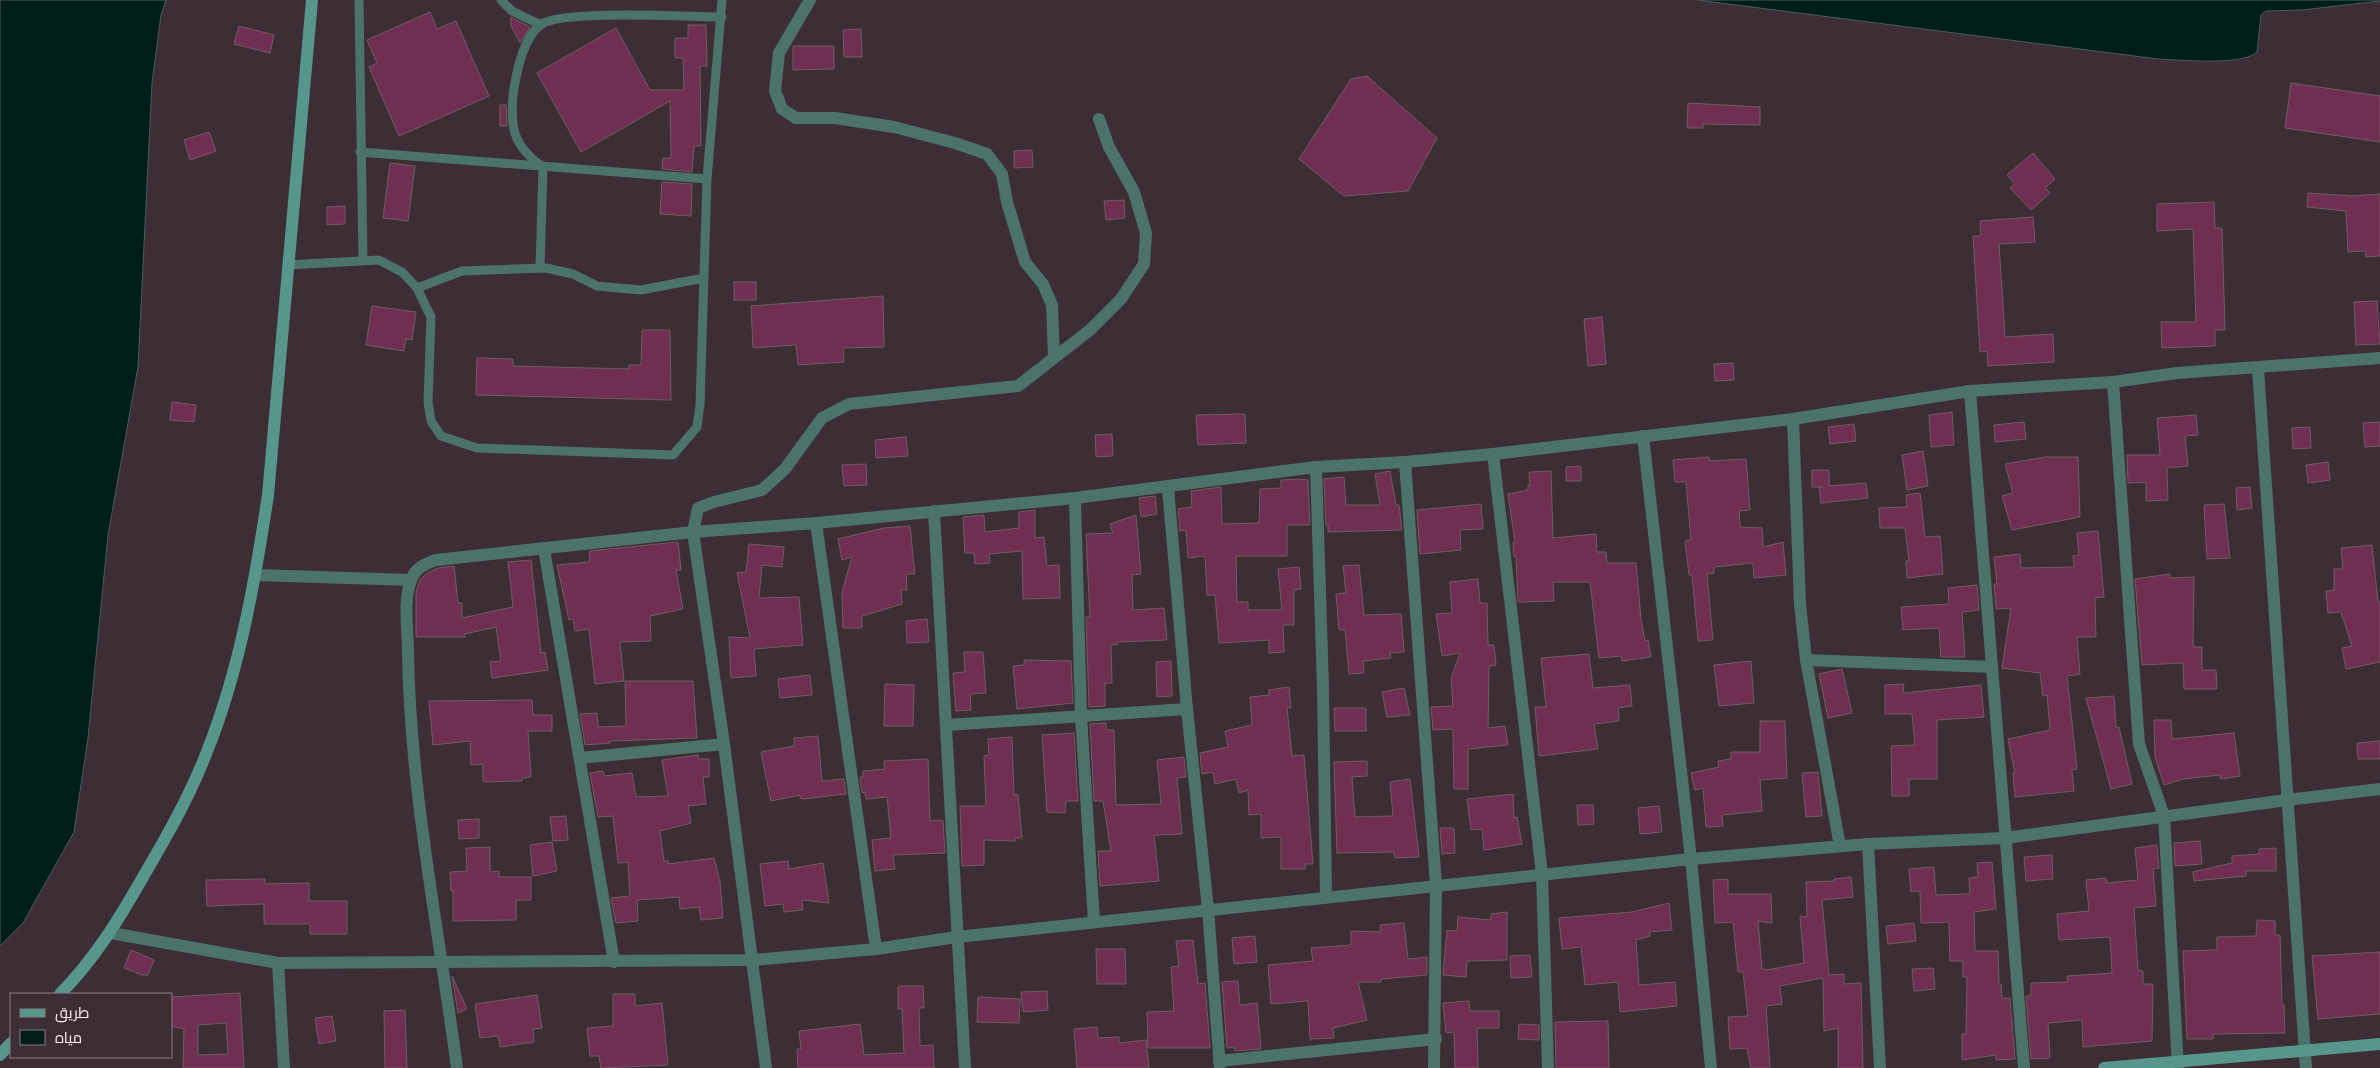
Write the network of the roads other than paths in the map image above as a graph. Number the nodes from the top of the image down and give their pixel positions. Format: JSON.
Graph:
{"nodes":[{"id":1,"x":312,"y":0,"type":"edge"},
{"id":2,"x":359,"y":0,"type":"edge"},
{"id":3,"x":501,"y":0,"type":"edge"},
{"id":4,"x":722,"y":0,"type":"edge"},
{"id":5,"x":810,"y":0,"type":"edge"},
{"id":6,"x":722,"y":17,"type":"junction"},
{"id":7,"x":541,"y":25,"type":"junction"},
{"id":8,"x":1099,"y":120,"type":"dead end"},
{"id":9,"x":360,"y":152,"type":"junction"},
{"id":10,"x":543,"y":167,"type":"junction"},
{"id":11,"x":707,"y":179,"type":"junction"},
{"id":12,"x":362,"y":260,"type":"junction"},
{"id":13,"x":287,"y":265,"type":"junction"},
{"id":14,"x":540,"y":268,"type":"junction"},
{"id":15,"x":704,"y":278,"type":"junction"},
{"id":16,"x":417,"y":288,"type":"junction"},
{"id":17,"x":1054,"y":356,"type":"junction"},
{"id":18,"x":2380,"y":358,"type":"edge"},
{"id":19,"x":2258,"y":369,"type":"junction"},
{"id":20,"x":2112,"y":382,"type":"junction"},
{"id":21,"x":1970,"y":391,"type":"junction"},
{"id":22,"x":1793,"y":419,"type":"junction"},
{"id":23,"x":1643,"y":436,"type":"junction"},
{"id":24,"x":1493,"y":454,"type":"junction"},
{"id":25,"x":1405,"y":462,"type":"junction"},
{"id":26,"x":1316,"y":468,"type":"junction"},
{"id":27,"x":1168,"y":488,"type":"junction"},
{"id":28,"x":1075,"y":498,"type":"junction"},
{"id":29,"x":934,"y":511,"type":"junction"},
{"id":30,"x":816,"y":524,"type":"junction"},
{"id":31,"x":692,"y":532,"type":"junction"},
{"id":32,"x":544,"y":549,"type":"junction"},
{"id":33,"x":256,"y":575,"type":"junction"},
{"id":34,"x":411,"y":580,"type":"junction"},
{"id":35,"x":1806,"y":660,"type":"junction"},
{"id":36,"x":1992,"y":667,"type":"junction"},
{"id":37,"x":1187,"y":709,"type":"junction"},
{"id":38,"x":1081,"y":716,"type":"junction"},
{"id":39,"x":947,"y":725,"type":"junction"},
{"id":40,"x":724,"y":744,"type":"junction"},
{"id":41,"x":580,"y":758,"type":"junction"},
{"id":42,"x":2380,"y":790,"type":"edge"},
{"id":43,"x":2287,"y":800,"type":"junction"},
{"id":44,"x":2164,"y":816,"type":"junction"},
{"id":45,"x":2005,"y":838,"type":"junction"},
{"id":46,"x":1868,"y":844,"type":"junction"},
{"id":47,"x":1840,"y":846,"type":"junction"},
{"id":48,"x":1691,"y":859,"type":"junction"},
{"id":49,"x":1542,"y":874,"type":"junction"},
{"id":50,"x":1436,"y":885,"type":"junction"},
{"id":51,"x":1326,"y":897,"type":"junction"},
{"id":52,"x":1208,"y":910,"type":"junction"},
{"id":53,"x":1094,"y":922,"type":"junction"},
{"id":54,"x":111,"y":933,"type":"junction"},
{"id":55,"x":957,"y":937,"type":"junction"},
{"id":56,"x":876,"y":949,"type":"junction"},
{"id":57,"x":753,"y":960,"type":"junction"},
{"id":58,"x":443,"y":962,"type":"junction"},
{"id":59,"x":614,"y":962,"type":"junction"},
{"id":60,"x":278,"y":963,"type":"junction"},
{"id":61,"x":61,"y":993,"type":"edge"},
{"id":62,"x":1436,"y":1039,"type":"junction"},
{"id":63,"x":2380,"y":1044,"type":"edge"},
{"id":64,"x":10,"y":1045,"type":"edge"},
{"id":65,"x":2305,"y":1052,"type":"junction"},
{"id":66,"x":0,"y":1055,"type":"edge"},
{"id":67,"x":1220,"y":1064,"type":"edge"},
{"id":68,"x":2178,"y":1064,"type":"edge"},
{"id":69,"x":284,"y":1068,"type":"edge"},
{"id":70,"x":457,"y":1068,"type":"edge"},
{"id":71,"x":766,"y":1068,"type":"edge"},
{"id":72,"x":965,"y":1068,"type":"edge"},
{"id":73,"x":1434,"y":1068,"type":"edge"},
{"id":74,"x":1548,"y":1068,"type":"edge"},
{"id":75,"x":1711,"y":1068,"type":"edge"},
{"id":76,"x":1880,"y":1068,"type":"edge"},
{"id":77,"x":2024,"y":1068,"type":"edge"},
{"id":78,"x":2104,"y":1068,"type":"edge"},
{"id":79,"x":2306,"y":1068,"type":"edge"}],
"edges":[{"from":1,"to":13,"type":"main road"},
{"from":2,"to":9,"type":"lane"},
{"from":3,"to":7,"type":"lane"},
{"from":4,"to":6,"type":"lane"},
{"from":5,"to":17,"type":"street"},
{"from":6,"to":7,"type":"lane"},
{"from":6,"to":11,"type":"lane"},
{"from":7,"to":10,"type":"lane"},
{"from":8,"to":17,"type":"street"},
{"from":9,"to":10,"type":"lane"},
{"from":9,"to":12,"type":"lane"},
{"from":10,"to":11,"type":"lane"},
{"from":10,"to":14,"type":"lane"},
{"from":11,"to":15,"type":"lane"},
{"from":12,"to":13,"type":"lane"},
{"from":12,"to":16,"type":"lane"},
{"from":13,"to":33,"type":"main road"},
{"from":14,"to":15,"type":"lane"},
{"from":14,"to":16,"type":"lane"},
{"from":15,"to":16,"type":"lane"},
{"from":17,"to":31,"type":"street"},
{"from":18,"to":19,"type":"street"},
{"from":19,"to":20,"type":"street"},
{"from":19,"to":43,"type":"street"},
{"from":20,"to":21,"type":"street"},
{"from":20,"to":44,"type":"street"},
{"from":21,"to":22,"type":"street"},
{"from":21,"to":36,"type":"street"},
{"from":22,"to":23,"type":"street"},
{"from":22,"to":35,"type":"street"},
{"from":23,"to":24,"type":"street"},
{"from":23,"to":48,"type":"street"},
{"from":24,"to":25,"type":"street"},
{"from":24,"to":49,"type":"street"},
{"from":25,"to":26,"type":"street"},
{"from":25,"to":50,"type":"street"},
{"from":26,"to":27,"type":"street"},
{"from":26,"to":51,"type":"street"},
{"from":27,"to":28,"type":"street"},
{"from":27,"to":37,"type":"street"},
{"from":28,"to":29,"type":"street"},
{"from":28,"to":38,"type":"street"},
{"from":29,"to":30,"type":"street"},
{"from":29,"to":39,"type":"street"},
{"from":30,"to":31,"type":"street"},
{"from":30,"to":56,"type":"street"},
{"from":31,"to":32,"type":"street"},
{"from":31,"to":40,"type":"street"},
{"from":32,"to":34,"type":"street"},
{"from":32,"to":41,"type":"street"},
{"from":33,"to":34,"type":"street"},
{"from":33,"to":54,"type":"main road"},
{"from":34,"to":58,"type":"street"},
{"from":35,"to":36,"type":"street"},
{"from":35,"to":47,"type":"street"},
{"from":36,"to":45,"type":"street"},
{"from":37,"to":38,"type":"street"},
{"from":37,"to":52,"type":"street"},
{"from":38,"to":39,"type":"street"},
{"from":38,"to":53,"type":"street"},
{"from":39,"to":55,"type":"street"},
{"from":40,"to":41,"type":"street"},
{"from":40,"to":57,"type":"street"},
{"from":41,"to":59,"type":"street"},
{"from":42,"to":43,"type":"street"},
{"from":43,"to":44,"type":"street"},
{"from":43,"to":65,"type":"street"},
{"from":44,"to":45,"type":"street"},
{"from":44,"to":68,"type":"street"},
{"from":45,"to":46,"type":"street"},
{"from":45,"to":77,"type":"street"},
{"from":46,"to":47,"type":"street"},
{"from":46,"to":76,"type":"street"},
{"from":47,"to":48,"type":"street"},
{"from":48,"to":49,"type":"street"},
{"from":48,"to":75,"type":"street"},
{"from":49,"to":50,"type":"street"},
{"from":49,"to":74,"type":"street"},
{"from":50,"to":51,"type":"street"},
{"from":50,"to":62,"type":"street"},
{"from":51,"to":52,"type":"street"},
{"from":52,"to":53,"type":"street"},
{"from":52,"to":67,"type":"street"},
{"from":53,"to":55,"type":"street"},
{"from":54,"to":60,"type":"street"},
{"from":54,"to":61,"type":"main road"},
{"from":55,"to":56,"type":"street"},
{"from":55,"to":72,"type":"street"},
{"from":56,"to":57,"type":"street"},
{"from":57,"to":59,"type":"street"},
{"from":57,"to":71,"type":"street"},
{"from":58,"to":59,"type":"street"},
{"from":58,"to":60,"type":"street"},
{"from":58,"to":70,"type":"street"},
{"from":60,"to":69,"type":"street"},
{"from":62,"to":67,"type":"street"},
{"from":62,"to":73,"type":"street"},
{"from":63,"to":65,"type":"main road"},
{"from":64,"to":66,"type":"main road"},
{"from":65,"to":68,"type":"main road"},
{"from":65,"to":79,"type":"street"},
{"from":68,"to":78,"type":"main road"}]}
